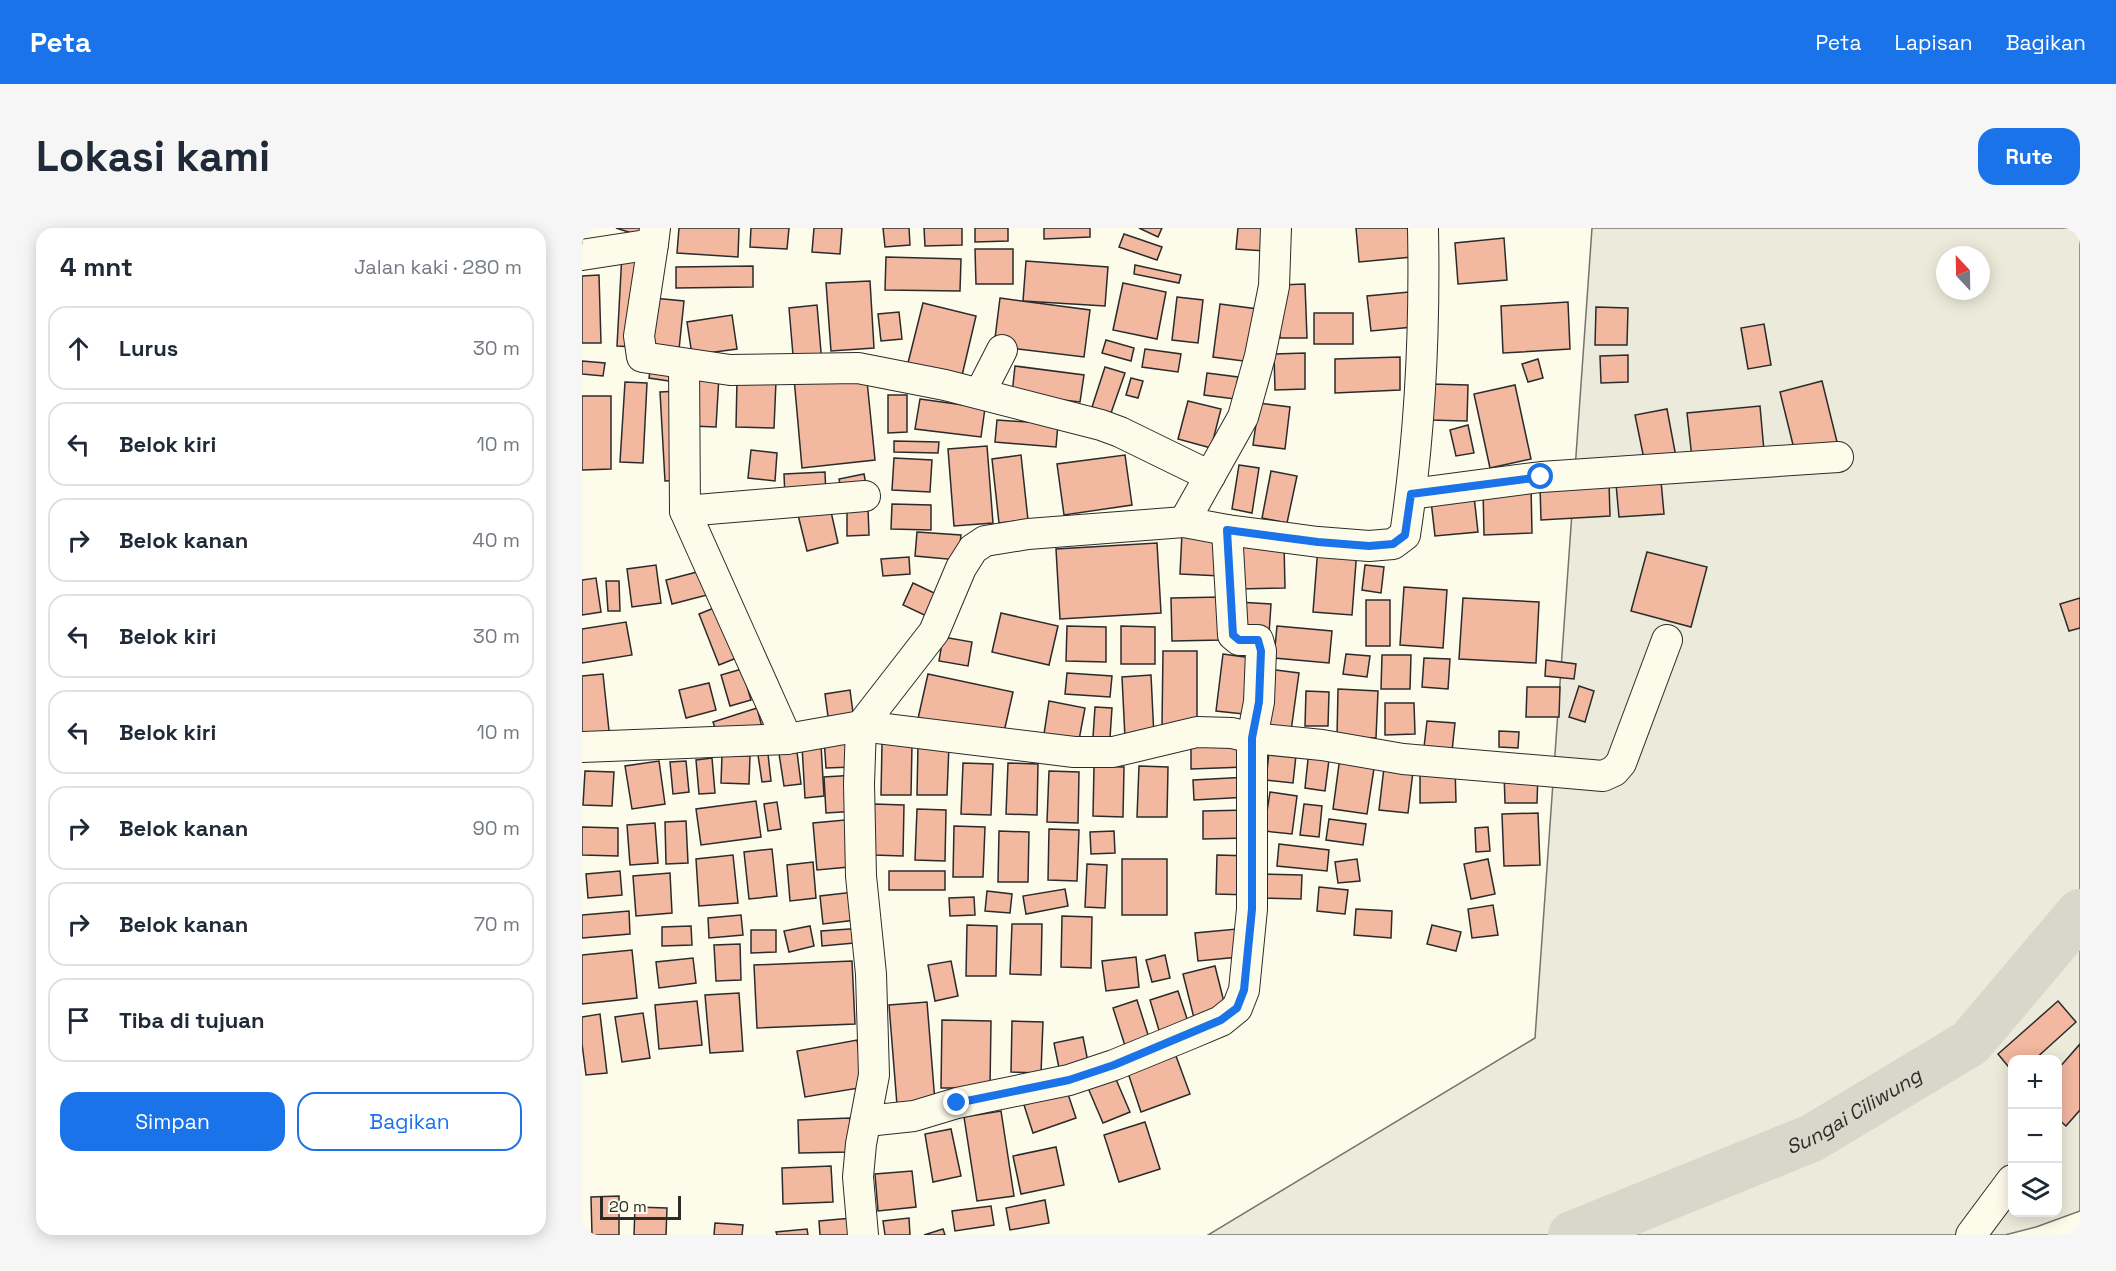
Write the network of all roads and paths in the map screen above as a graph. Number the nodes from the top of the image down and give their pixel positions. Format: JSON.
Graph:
{"nodes":[{"id":1,"x":1276,"y":228,"type":"edge"},
{"id":2,"x":1423,"y":228,"type":"edge"},
{"id":3,"x":654,"y":236,"type":"edge"},
{"id":4,"x":582,"y":255,"type":"edge"},
{"id":5,"x":1002,"y":350,"type":"dead end"},
{"id":6,"x":684,"y":364,"type":"junction"},
{"id":7,"x":980,"y":393,"type":"junction"},
{"id":8,"x":1838,"y":457,"type":"dead end"},
{"id":9,"x":1210,"y":476,"type":"junction"},
{"id":10,"x":1411,"y":494,"type":"junction"},
{"id":11,"x":865,"y":496,"type":"dead end"},
{"id":12,"x":685,"y":511,"type":"junction"},
{"id":13,"x":1184,"y":522,"type":"junction"},
{"id":14,"x":1227,"y":530,"type":"junction"},
{"id":15,"x":1667,"y":640,"type":"dead end"},
{"id":16,"x":861,"y":726,"type":"junction"},
{"id":17,"x":1252,"y":738,"type":"junction"},
{"id":18,"x":787,"y":739,"type":"junction"},
{"id":19,"x":582,"y":747,"type":"edge"},
{"id":20,"x":867,"y":1121,"type":"junction"},
{"id":21,"x":2008,"y":1187,"type":"edge"},
{"id":22,"x":863,"y":1235,"type":"edge"},
{"id":23,"x":1971,"y":1235,"type":"edge"}],
"edges":[{"from":1,"to":9,"type":"street"},
{"from":2,"to":10,"type":"street"},
{"from":3,"to":4,"type":"street"},
{"from":3,"to":6,"type":"street"},
{"from":5,"to":7,"type":"street"},
{"from":6,"to":7,"type":"street"},
{"from":6,"to":12,"type":"street"},
{"from":7,"to":9,"type":"street"},
{"from":8,"to":10,"type":"street"},
{"from":9,"to":13,"type":"street"},
{"from":10,"to":14,"type":"street"},
{"from":11,"to":12,"type":"street"},
{"from":12,"to":18,"type":"street"},
{"from":13,"to":14,"type":"street"},
{"from":13,"to":16,"type":"street"},
{"from":14,"to":17,"type":"street"},
{"from":15,"to":17,"type":"street"},
{"from":16,"to":17,"type":"street"},
{"from":16,"to":18,"type":"street"},
{"from":16,"to":20,"type":"street"},
{"from":17,"to":20,"type":"street"},
{"from":18,"to":19,"type":"street"},
{"from":20,"to":22,"type":"street"},
{"from":21,"to":23,"type":"street"}]}
